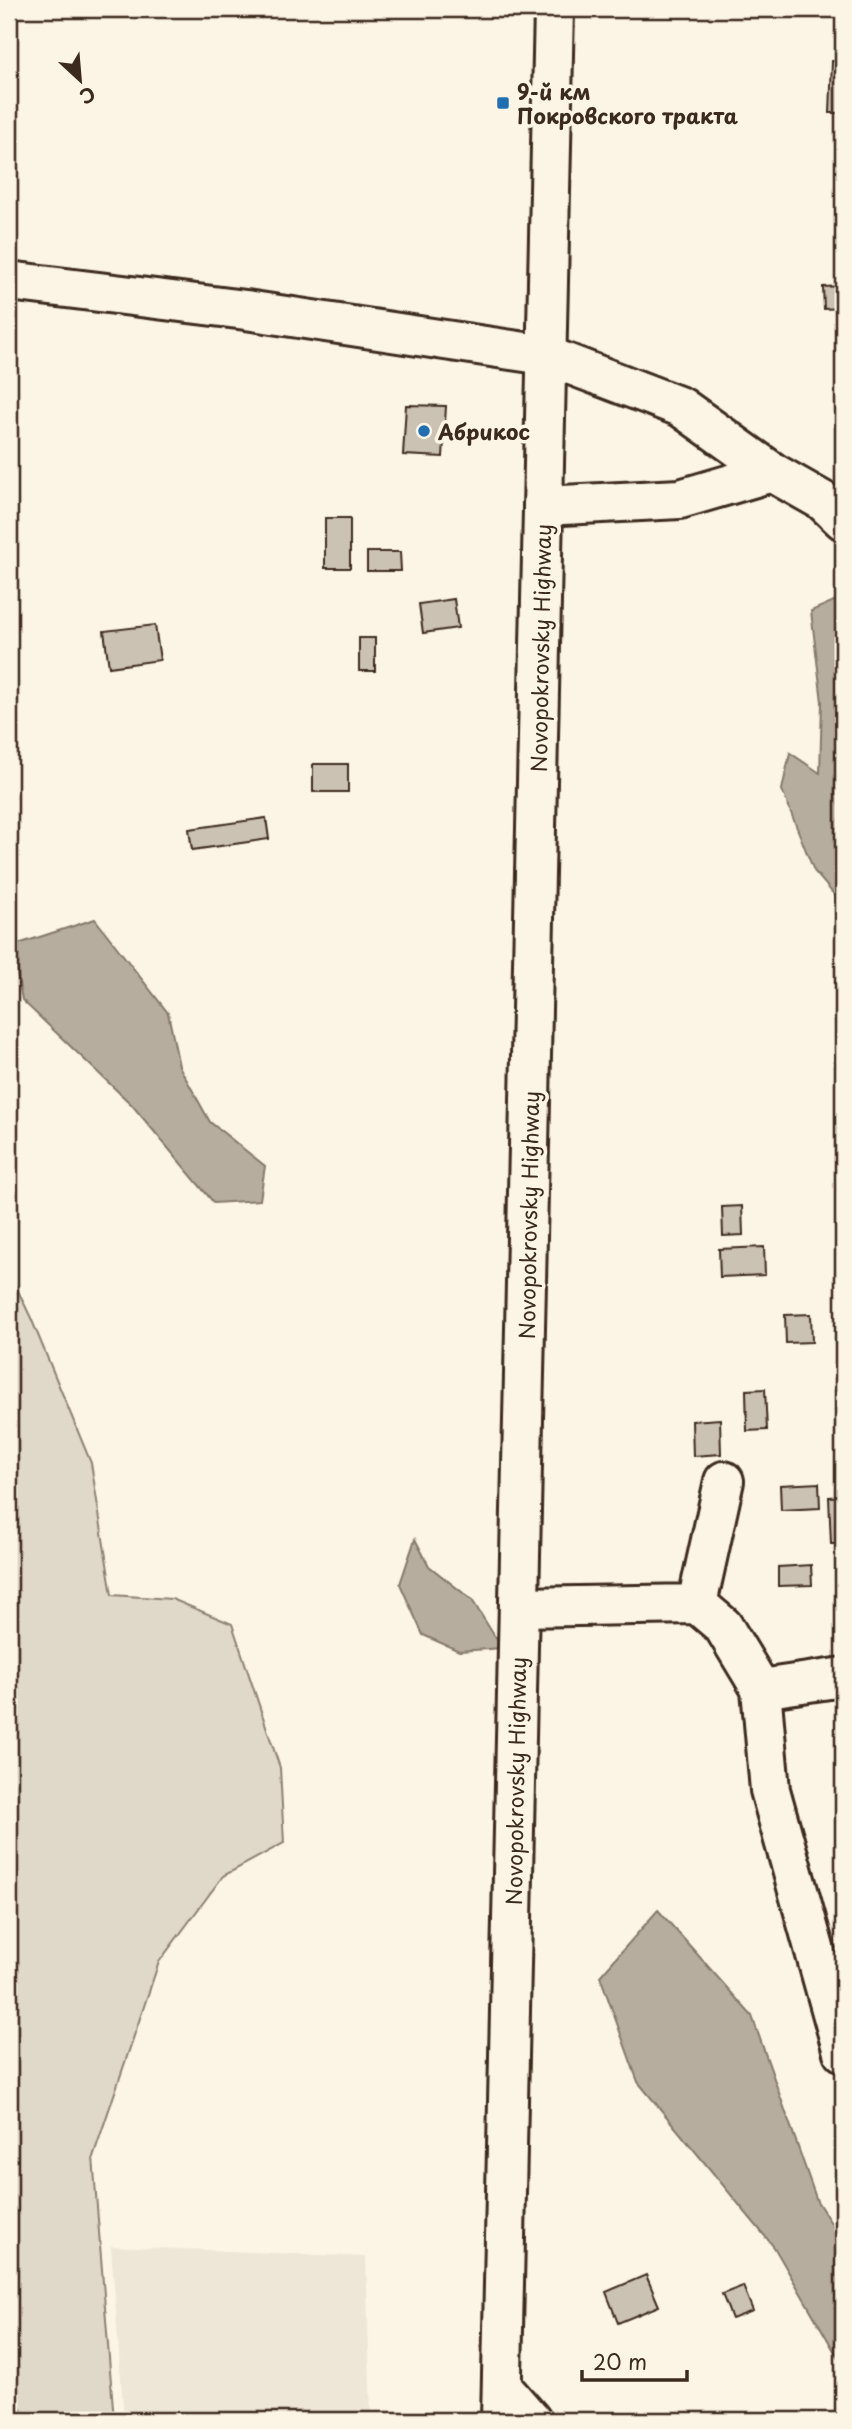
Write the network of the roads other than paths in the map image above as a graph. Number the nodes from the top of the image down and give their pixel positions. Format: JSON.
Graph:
{"nodes":[{"id":1,"x":554,"y":9,"type":"edge"},
{"id":2,"x":9,"y":281,"type":"edge"},
{"id":3,"x":545,"y":355,"type":"junction"},
{"id":4,"x":772,"y":472,"type":"junction"},
{"id":5,"x":543,"y":506,"type":"junction"},
{"id":6,"x":843,"y":520,"type":"edge"},
{"id":7,"x":724,"y":1481,"type":"dead end"},
{"id":8,"x":697,"y":1604,"type":"junction"},
{"id":9,"x":519,"y":1607,"type":"junction"},
{"id":10,"x":843,"y":1678,"type":"edge"},
{"id":11,"x":761,"y":1689,"type":"junction"},
{"id":12,"x":843,"y":2052,"type":"edge"},
{"id":13,"x":501,"y":2404,"type":"edge"},
{"id":14,"x":531,"y":2420,"type":"edge"}],
"edges":[{"from":1,"to":3,"type":"main road","name":"Novopokrovsky Highway"},
{"from":2,"to":3,"type":"main road"},
{"from":3,"to":4,"type":"main road"},
{"from":3,"to":5,"type":"main road","name":"Novopokrovsky Highway"},
{"from":4,"to":5,"type":"main road"},
{"from":4,"to":6,"type":"main road"},
{"from":5,"to":9,"type":"main road","name":"Novopokrovsky Highway"},
{"from":7,"to":8,"type":"main road"},
{"from":8,"to":9,"type":"main road"},
{"from":8,"to":11,"type":"main road"},
{"from":9,"to":13,"type":"main road","name":"Novopokrovsky Highway"},
{"from":10,"to":11,"type":"main road"},
{"from":11,"to":12,"type":"main road"},
{"from":13,"to":14,"type":"main road"}]}
